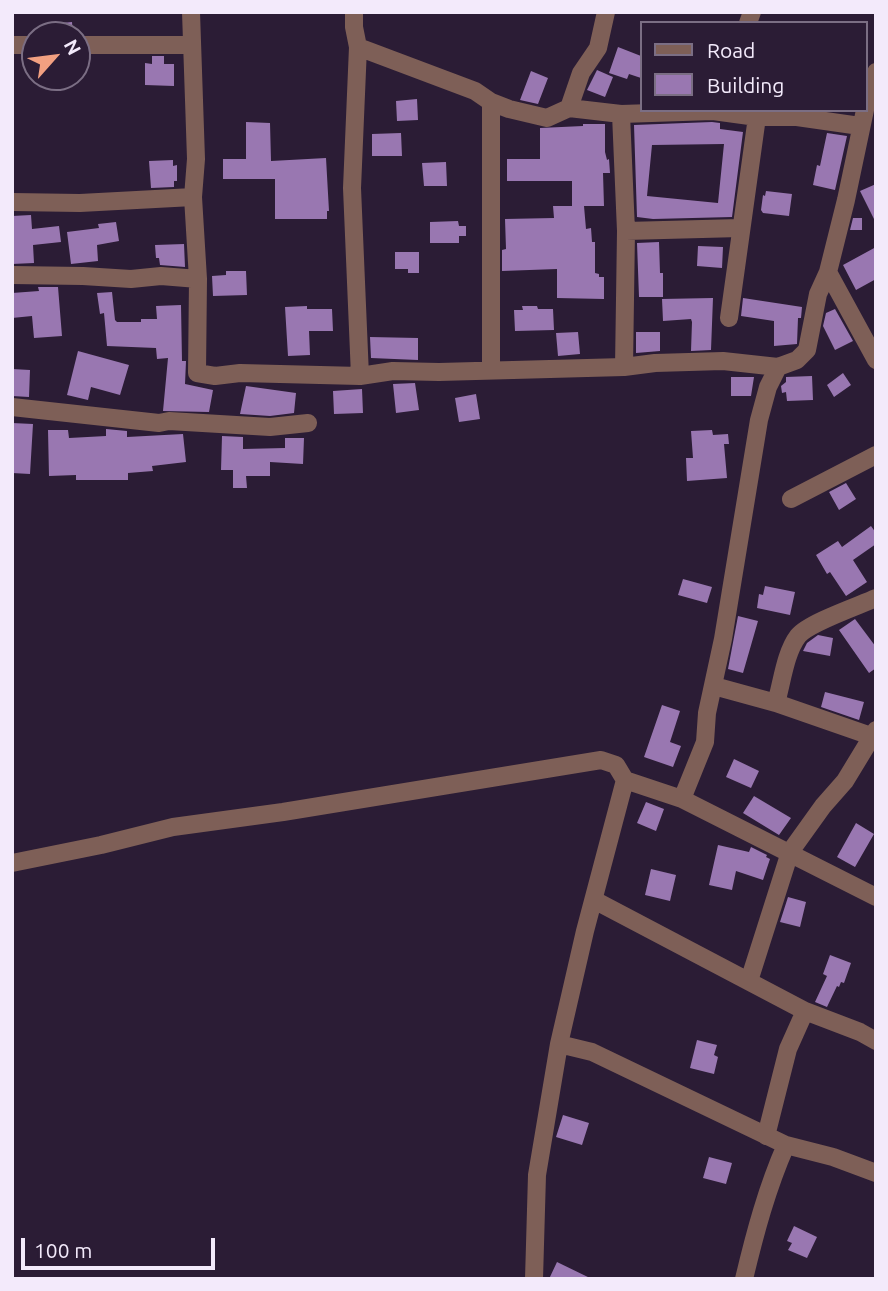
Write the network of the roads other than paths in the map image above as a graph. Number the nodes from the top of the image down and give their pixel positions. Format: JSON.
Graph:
{"nodes":[{"id":1,"x":191,"y":12,"type":"edge"},
{"id":2,"x":354,"y":12,"type":"edge"},
{"id":3,"x":606,"y":12,"type":"edge"},
{"id":4,"x":91,"y":45,"type":"edge"},
{"id":5,"x":191,"y":45,"type":"junction"},
{"id":6,"x":358,"y":47,"type":"junction"},
{"id":7,"x":875,"y":80,"type":"edge"},
{"id":8,"x":491,"y":102,"type":"junction"},
{"id":9,"x":867,"y":103,"type":"edge"},
{"id":10,"x":569,"y":108,"type":"junction"},
{"id":11,"x":682,"y":112,"type":"edge"},
{"id":12,"x":720,"y":112,"type":"edge"},
{"id":13,"x":621,"y":114,"type":"junction"},
{"id":14,"x":863,"y":115,"type":"edge"},
{"id":15,"x":757,"y":117,"type":"junction"},
{"id":16,"x":193,"y":197,"type":"junction"},
{"id":17,"x":12,"y":202,"type":"edge"},
{"id":18,"x":740,"y":228,"type":"junction"},
{"id":19,"x":626,"y":231,"type":"junction"},
{"id":20,"x":828,"y":272,"type":"junction"},
{"id":21,"x":12,"y":275,"type":"edge"},
{"id":22,"x":198,"y":279,"type":"junction"},
{"id":23,"x":729,"y":318,"type":"dead end"},
{"id":24,"x":876,"y":360,"type":"edge"},
{"id":25,"x":624,"y":367,"type":"junction"},
{"id":26,"x":778,"y":367,"type":"junction"},
{"id":27,"x":491,"y":369,"type":"junction"},
{"id":28,"x":360,"y":376,"type":"junction"},
{"id":29,"x":12,"y":407,"type":"edge"},
{"id":30,"x":308,"y":423,"type":"dead end"},
{"id":31,"x":876,"y":455,"type":"edge"},
{"id":32,"x":790,"y":499,"type":"dead end"},
{"id":33,"x":876,"y":598,"type":"edge"},
{"id":34,"x":714,"y":686,"type":"junction"},
{"id":35,"x":776,"y":703,"type":"junction"},
{"id":36,"x":873,"y":733,"type":"edge"},
{"id":37,"x":625,"y":780,"type":"junction"},
{"id":38,"x":682,"y":799,"type":"junction"},
{"id":39,"x":790,"y":852,"type":"junction"},
{"id":40,"x":12,"y":863,"type":"edge"},
{"id":41,"x":876,"y":897,"type":"edge"},
{"id":42,"x":594,"y":900,"type":"junction"},
{"id":43,"x":749,"y":981,"type":"junction"},
{"id":44,"x":805,"y":1011,"type":"junction"},
{"id":45,"x":876,"y":1041,"type":"edge"},
{"id":46,"x":559,"y":1044,"type":"junction"},
{"id":47,"x":766,"y":1136,"type":"junction"},
{"id":48,"x":786,"y":1145,"type":"junction"},
{"id":49,"x":876,"y":1173,"type":"edge"},
{"id":50,"x":534,"y":1279,"type":"edge"},
{"id":51,"x":744,"y":1279,"type":"edge"}],
"edges":[{"from":1,"to":5,"type":"street"},
{"from":2,"to":6,"type":"street"},
{"from":3,"to":10,"type":"street"},
{"from":4,"to":5,"type":"street"},
{"from":5,"to":16,"type":"street"},
{"from":6,"to":8,"type":"street"},
{"from":6,"to":28,"type":"street"},
{"from":7,"to":9,"type":"street"},
{"from":8,"to":10,"type":"street"},
{"from":8,"to":27,"type":"street"},
{"from":10,"to":13,"type":"street"},
{"from":11,"to":13,"type":"street"},
{"from":12,"to":15,"type":"street"},
{"from":13,"to":19,"type":"street"},
{"from":14,"to":15,"type":"street"},
{"from":14,"to":20,"type":"street"},
{"from":15,"to":18,"type":"street"},
{"from":16,"to":17,"type":"street"},
{"from":16,"to":22,"type":"street"},
{"from":18,"to":19,"type":"street"},
{"from":18,"to":23,"type":"street"},
{"from":19,"to":25,"type":"street"},
{"from":20,"to":24,"type":"street"},
{"from":20,"to":26,"type":"street"},
{"from":21,"to":22,"type":"street"},
{"from":22,"to":28,"type":"street"},
{"from":25,"to":26,"type":"street"},
{"from":25,"to":27,"type":"street"},
{"from":26,"to":34,"type":"street"},
{"from":27,"to":28,"type":"street"},
{"from":29,"to":30,"type":"street"},
{"from":31,"to":32,"type":"street"},
{"from":33,"to":35,"type":"street"},
{"from":34,"to":35,"type":"street"},
{"from":34,"to":38,"type":"street"},
{"from":35,"to":36,"type":"street"},
{"from":36,"to":39,"type":"street"},
{"from":37,"to":38,"type":"street"},
{"from":37,"to":40,"type":"street"},
{"from":37,"to":42,"type":"street"},
{"from":38,"to":39,"type":"street"},
{"from":39,"to":41,"type":"street"},
{"from":39,"to":43,"type":"street"},
{"from":42,"to":43,"type":"street"},
{"from":42,"to":46,"type":"street"},
{"from":43,"to":44,"type":"street"},
{"from":44,"to":45,"type":"street"},
{"from":44,"to":47,"type":"street"},
{"from":46,"to":47,"type":"street"},
{"from":46,"to":50,"type":"street"},
{"from":47,"to":48,"type":"street"},
{"from":48,"to":49,"type":"street"},
{"from":48,"to":51,"type":"street"}]}
